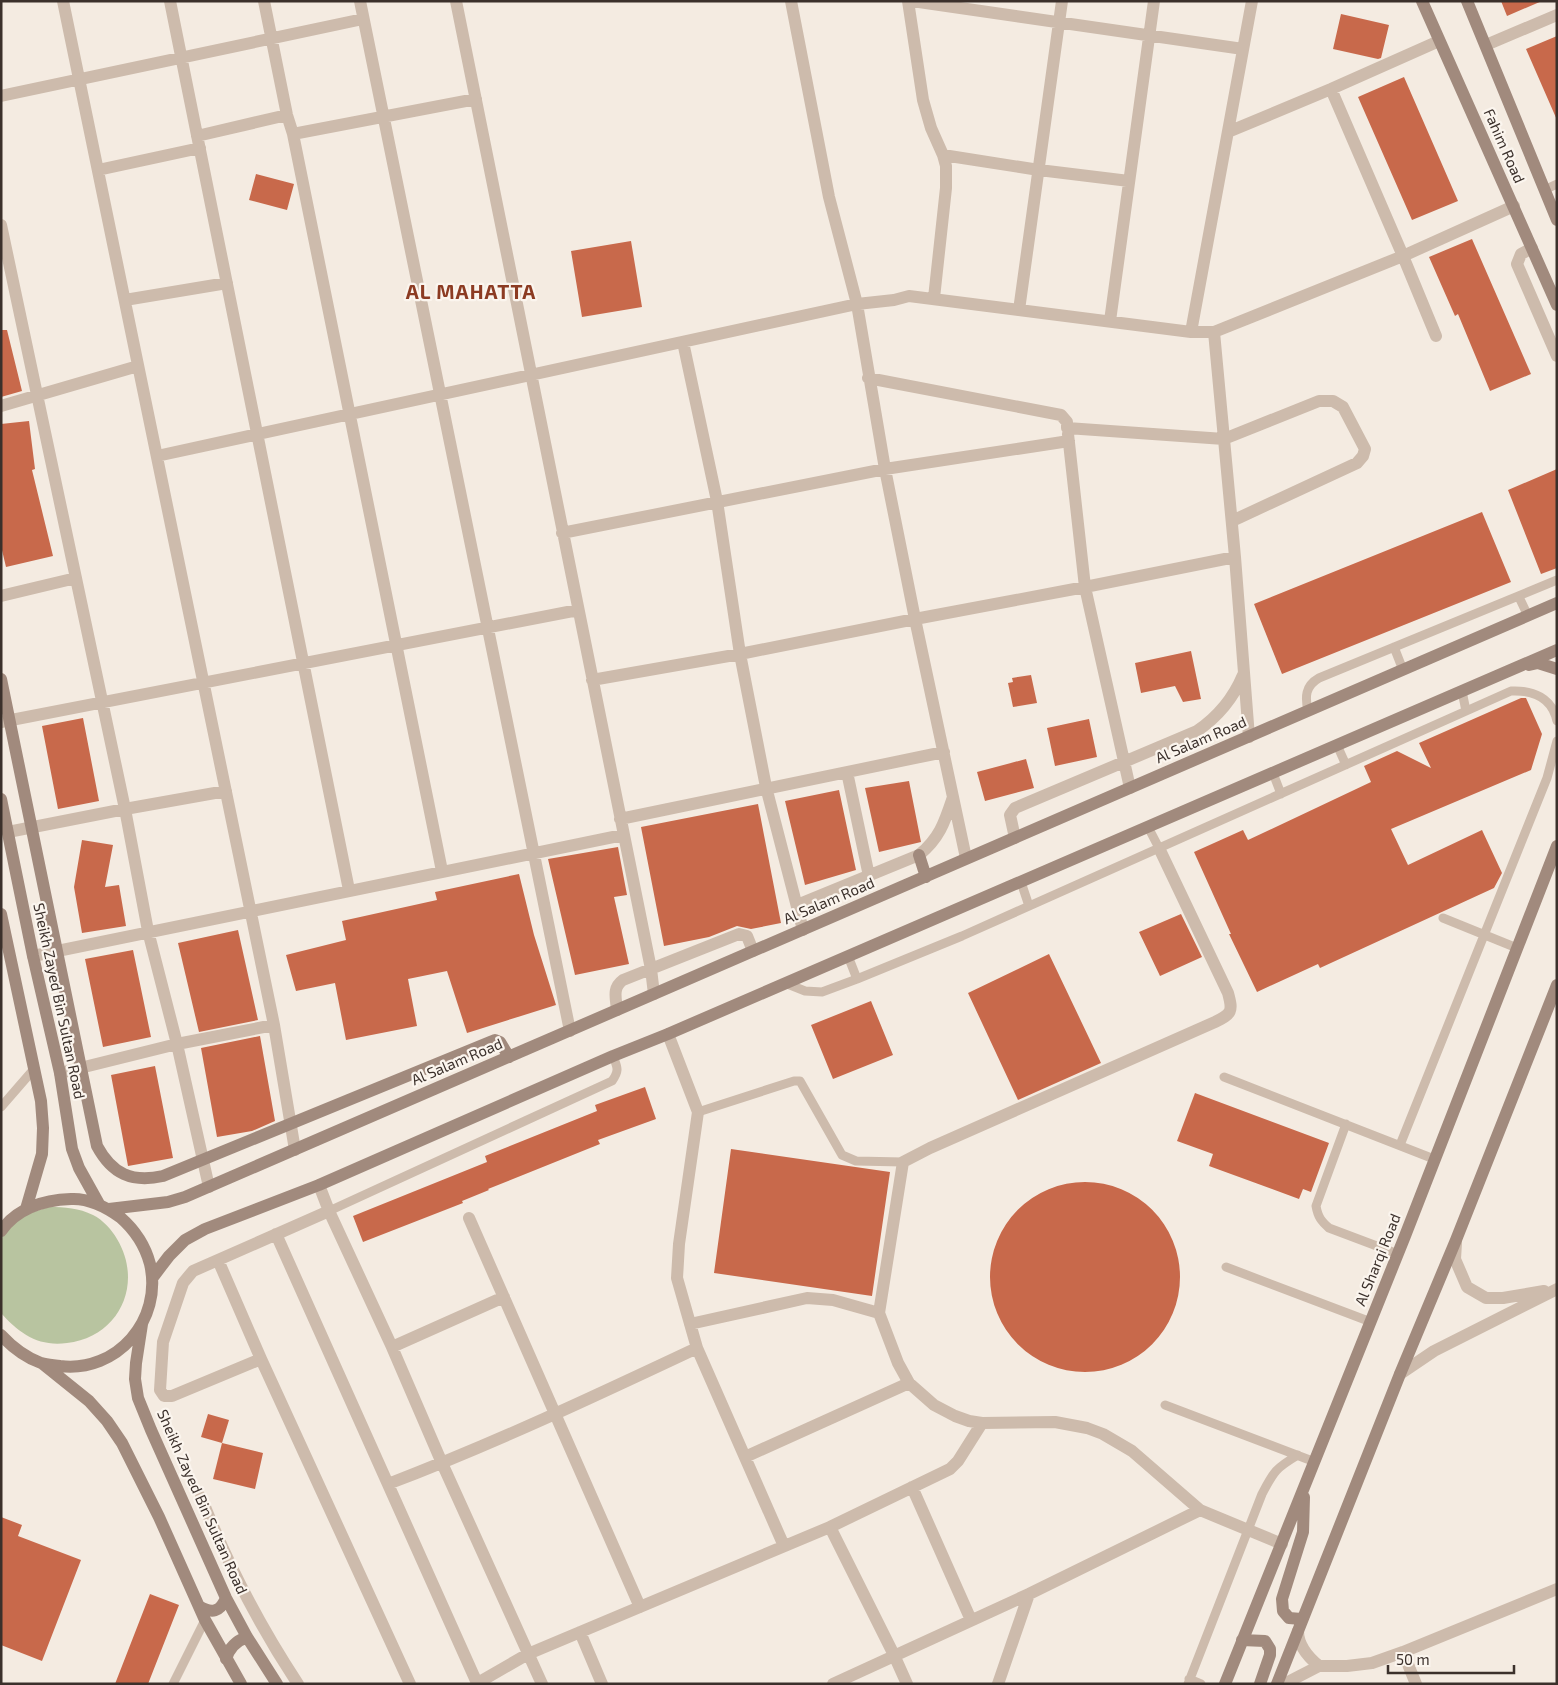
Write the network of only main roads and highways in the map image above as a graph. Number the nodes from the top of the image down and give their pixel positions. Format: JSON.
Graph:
{"nodes":[{"id":1,"x":1422,"y":1,"type":"edge"},
{"id":2,"x":1467,"y":1,"type":"edge"},
{"id":3,"x":1557,"y":220,"type":"edge"},
{"id":4,"x":1557,"y":305,"type":"edge"},
{"id":5,"x":1557,"y":604,"type":"edge"},
{"id":6,"x":1557,"y":650,"type":"edge"},
{"id":7,"x":1519,"y":666,"type":"junction"},
{"id":8,"x":1557,"y":668,"type":"edge"},
{"id":9,"x":1,"y":679,"type":"edge"},
{"id":10,"x":5,"y":721,"type":"edge"},
{"id":11,"x":1,"y":800,"type":"edge"},
{"id":12,"x":1557,"y":846,"type":"edge"},
{"id":13,"x":919,"y":854,"type":"road end"},
{"id":14,"x":926,"y":877,"type":"junction"},
{"id":15,"x":1,"y":914,"type":"edge"},
{"id":16,"x":1557,"y":985,"type":"edge"},
{"id":17,"x":509,"y":1057,"type":"junction"},
{"id":18,"x":104,"y":1207,"type":"junction"},
{"id":19,"x":26,"y":1209,"type":"junction"},
{"id":20,"x":1,"y":1231,"type":"edge"},
{"id":21,"x":153,"y":1277,"type":"junction"},
{"id":22,"x":143,"y":1324,"type":"junction"},
{"id":23,"x":1,"y":1335,"type":"edge"},
{"id":24,"x":1,"y":1344,"type":"edge"},
{"id":25,"x":15,"y":1349,"type":"junction"},
{"id":26,"x":44,"y":1364,"type":"junction"},
{"id":27,"x":1305,"y":1487,"type":"junction"},
{"id":28,"x":226,"y":1598,"type":"junction"},
{"id":29,"x":199,"y":1606,"type":"junction"},
{"id":30,"x":1300,"y":1625,"type":"junction"},
{"id":31,"x":247,"y":1638,"type":"junction"},
{"id":32,"x":1242,"y":1640,"type":"junction"},
{"id":33,"x":226,"y":1659,"type":"junction"},
{"id":34,"x":241,"y":1684,"type":"edge"},
{"id":35,"x":277,"y":1684,"type":"edge"},
{"id":36,"x":1225,"y":1684,"type":"edge"},
{"id":37,"x":1260,"y":1684,"type":"edge"},
{"id":38,"x":1277,"y":1684,"type":"edge"}],
"edges":[{"from":1,"to":4,"type":"main road","name":"Fahim Road"},
{"from":2,"to":3,"type":"main road","name":"Fahim Road"},
{"from":5,"to":14,"type":"main road","name":"Al Salam Road"},
{"from":6,"to":7,"type":"main road"},
{"from":7,"to":8,"type":"main road"},
{"from":7,"to":21,"type":"main road"},
{"from":9,"to":10,"type":"main road"},
{"from":10,"to":17,"type":"main road"},
{"from":11,"to":18,"type":"main road","name":"Sheikh Zayed Bin Sultan Road"},
{"from":12,"to":27,"type":"main road","name":"Al Sharqi Road"},
{"from":13,"to":14,"type":"main road"},
{"from":14,"to":17,"type":"main road","name":"Al Salam Road"},
{"from":15,"to":19,"type":"main road"},
{"from":16,"to":30,"type":"main road"},
{"from":17,"to":18,"type":"main road","name":"Al Salam Road"},
{"from":18,"to":19,"type":"main road"},
{"from":18,"to":21,"type":"main road"},
{"from":19,"to":20,"type":"main road"},
{"from":21,"to":22,"type":"main road"},
{"from":22,"to":26,"type":"main road"},
{"from":22,"to":28,"type":"main road","name":"Sheikh Zayed Bin Sultan Road"},
{"from":23,"to":25,"type":"main road"},
{"from":24,"to":25,"type":"main road"},
{"from":25,"to":26,"type":"main road"},
{"from":26,"to":29,"type":"main road"},
{"from":27,"to":30,"type":"main road"},
{"from":27,"to":32,"type":"main road","name":"Al Sharqi Road"},
{"from":28,"to":29,"type":"main road"},
{"from":28,"to":31,"type":"main road","name":"Sheikh Zayed Bin Sultan Road"},
{"from":29,"to":33,"type":"main road"},
{"from":30,"to":38,"type":"main road"},
{"from":31,"to":33,"type":"main road"},
{"from":31,"to":35,"type":"main road","name":"Sheikh Zayed Bin Sultan Road"},
{"from":32,"to":36,"type":"main road","name":"Al Sharqi Road"},
{"from":32,"to":37,"type":"main road"},
{"from":33,"to":34,"type":"main road"}]}
